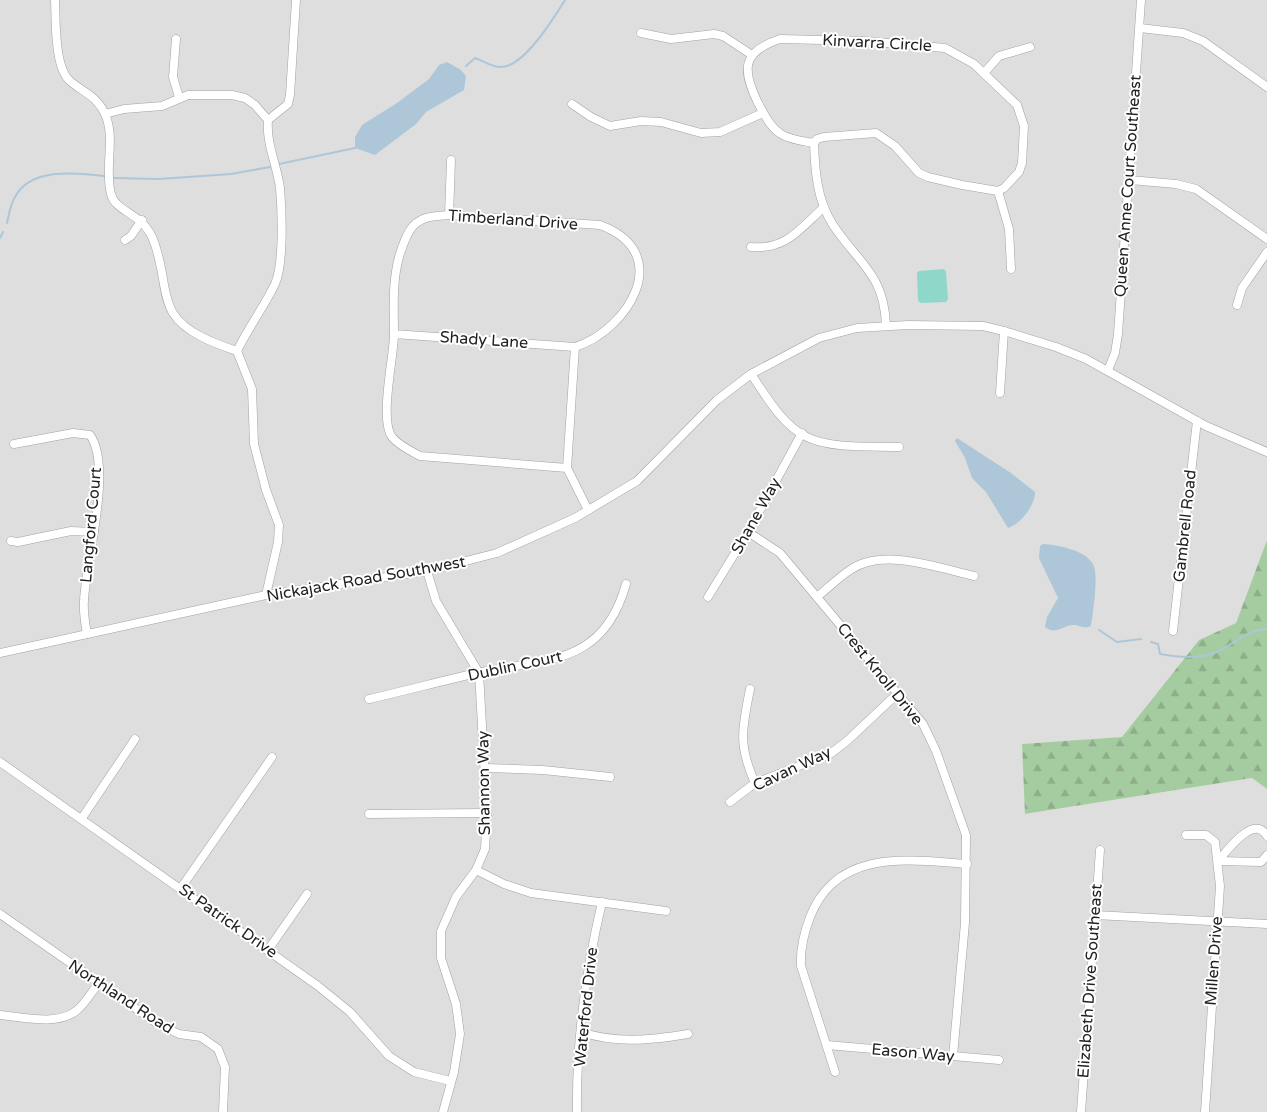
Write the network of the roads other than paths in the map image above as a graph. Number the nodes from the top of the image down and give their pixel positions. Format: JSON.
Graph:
{"nodes":[{"id":1,"x":55,"y":0,"type":"edge"},
{"id":2,"x":296,"y":0,"type":"edge"},
{"id":3,"x":1141,"y":0,"type":"edge"},
{"id":4,"x":1140,"y":28,"type":"junction"},
{"id":5,"x":641,"y":33,"type":"dead end"},
{"id":6,"x":176,"y":39,"type":"dead end"},
{"id":7,"x":1030,"y":47,"type":"dead end"},
{"id":8,"x":752,"y":55,"type":"junction"},
{"id":9,"x":984,"y":73,"type":"junction"},
{"id":10,"x":1267,"y":87,"type":"edge"},
{"id":11,"x":179,"y":97,"type":"junction"},
{"id":12,"x":572,"y":104,"type":"dead end"},
{"id":13,"x":763,"y":113,"type":"junction"},
{"id":14,"x":105,"y":114,"type":"junction"},
{"id":15,"x":268,"y":120,"type":"junction"},
{"id":16,"x":814,"y":143,"type":"junction"},
{"id":17,"x":451,"y":160,"type":"dead end"},
{"id":18,"x":1130,"y":180,"type":"junction"},
{"id":19,"x":998,"y":191,"type":"junction"},
{"id":20,"x":824,"y":207,"type":"junction"},
{"id":21,"x":449,"y":214,"type":"junction"},
{"id":22,"x":142,"y":220,"type":"junction"},
{"id":23,"x":1267,"y":239,"type":"edge"},
{"id":24,"x":125,"y":240,"type":"dead end"},
{"id":25,"x":751,"y":247,"type":"dead end"},
{"id":26,"x":1267,"y":252,"type":"edge"},
{"id":27,"x":1011,"y":269,"type":"dead end"},
{"id":28,"x":1238,"y":305,"type":"dead end"},
{"id":29,"x":886,"y":326,"type":"junction"},
{"id":30,"x":1004,"y":331,"type":"junction"},
{"id":31,"x":394,"y":334,"type":"junction"},
{"id":32,"x":575,"y":347,"type":"junction"},
{"id":33,"x":237,"y":351,"type":"junction"},
{"id":34,"x":1108,"y":370,"type":"junction"},
{"id":35,"x":751,"y":374,"type":"junction"},
{"id":36,"x":1000,"y":393,"type":"dead end"},
{"id":37,"x":1197,"y":421,"type":"junction"},
{"id":38,"x":802,"y":434,"type":"junction"},
{"id":39,"x":14,"y":444,"type":"dead end"},
{"id":40,"x":899,"y":447,"type":"dead end"},
{"id":41,"x":1267,"y":452,"type":"edge"},
{"id":42,"x":567,"y":468,"type":"junction"},
{"id":43,"x":588,"y":510,"type":"junction"},
{"id":44,"x":94,"y":532,"type":"junction"},
{"id":45,"x":748,"y":532,"type":"junction"},
{"id":46,"x":12,"y":541,"type":"dead end"},
{"id":47,"x":427,"y":571,"type":"junction"},
{"id":48,"x":974,"y":576,"type":"dead end"},
{"id":49,"x":626,"y":584,"type":"dead end"},
{"id":50,"x":266,"y":595,"type":"junction"},
{"id":51,"x":708,"y":597,"type":"dead end"},
{"id":52,"x":817,"y":598,"type":"junction"},
{"id":53,"x":1174,"y":631,"type":"dead end"},
{"id":54,"x":87,"y":634,"type":"junction"},
{"id":55,"x":0,"y":653,"type":"edge"},
{"id":56,"x":480,"y":673,"type":"junction"},
{"id":57,"x":750,"y":689,"type":"dead end"},
{"id":58,"x":898,"y":694,"type":"junction"},
{"id":59,"x":368,"y":700,"type":"dead end"},
{"id":60,"x":135,"y":739,"type":"dead end"},
{"id":61,"x":272,"y":757,"type":"dead end"},
{"id":62,"x":0,"y":762,"type":"edge"},
{"id":63,"x":485,"y":768,"type":"junction"},
{"id":64,"x":610,"y":777,"type":"dead end"},
{"id":65,"x":755,"y":783,"type":"junction"},
{"id":66,"x":730,"y":802,"type":"dead end"},
{"id":67,"x":487,"y":812,"type":"junction"},
{"id":68,"x":369,"y":814,"type":"dead end"},
{"id":69,"x":82,"y":818,"type":"junction"},
{"id":70,"x":1186,"y":835,"type":"dead end"},
{"id":71,"x":1267,"y":836,"type":"edge"},
{"id":72,"x":1100,"y":850,"type":"dead end"},
{"id":73,"x":1267,"y":855,"type":"edge"},
{"id":74,"x":1218,"y":861,"type":"junction"},
{"id":75,"x":967,"y":864,"type":"junction"},
{"id":76,"x":476,"y":870,"type":"junction"},
{"id":77,"x":181,"y":888,"type":"junction"},
{"id":78,"x":306,"y":894,"type":"dead end"},
{"id":79,"x":602,"y":902,"type":"junction"},
{"id":80,"x":666,"y":911,"type":"dead end"},
{"id":81,"x":0,"y":914,"type":"edge"},
{"id":82,"x":1095,"y":915,"type":"junction"},
{"id":83,"x":1216,"y":921,"type":"junction"},
{"id":84,"x":1267,"y":924,"type":"edge"},
{"id":85,"x":268,"y":950,"type":"junction"},
{"id":86,"x":98,"y":984,"type":"junction"},
{"id":87,"x":0,"y":1015,"type":"edge"},
{"id":88,"x":581,"y":1032,"type":"junction"},
{"id":89,"x":688,"y":1034,"type":"dead end"},
{"id":90,"x":827,"y":1046,"type":"junction"},
{"id":91,"x":953,"y":1056,"type":"junction"},
{"id":92,"x":999,"y":1060,"type":"dead end"},
{"id":93,"x":835,"y":1072,"type":"dead end"},
{"id":94,"x":450,"y":1081,"type":"junction"},
{"id":95,"x":223,"y":1112,"type":"edge"},
{"id":96,"x":443,"y":1112,"type":"edge"},
{"id":97,"x":577,"y":1112,"type":"edge"},
{"id":98,"x":1081,"y":1112,"type":"edge"},
{"id":99,"x":1205,"y":1112,"type":"edge"}],
"edges":[{"from":1,"to":14,"type":"street"},
{"from":2,"to":15,"type":"street"},
{"from":3,"to":4,"type":"street","name":"Queen Anne Court Southeast"},
{"from":4,"to":10,"type":"street"},
{"from":4,"to":18,"type":"street","name":"Queen Anne Court Southeast"},
{"from":5,"to":8,"type":"street"},
{"from":6,"to":11,"type":"street"},
{"from":7,"to":9,"type":"street"},
{"from":8,"to":9,"type":"street","name":"Kinvarra Circle"},
{"from":8,"to":13,"type":"street"},
{"from":9,"to":19,"type":"street","name":"Kinvarra Circle"},
{"from":11,"to":14,"type":"street"},
{"from":11,"to":15,"type":"street"},
{"from":12,"to":13,"type":"street"},
{"from":13,"to":16,"type":"street"},
{"from":14,"to":22,"type":"street"},
{"from":15,"to":33,"type":"street"},
{"from":16,"to":19,"type":"street"},
{"from":16,"to":20,"type":"street"},
{"from":17,"to":21,"type":"street"},
{"from":18,"to":23,"type":"street"},
{"from":18,"to":34,"type":"street","name":"Queen Anne Court Southeast"},
{"from":19,"to":27,"type":"street"},
{"from":20,"to":25,"type":"street"},
{"from":20,"to":29,"type":"street"},
{"from":21,"to":31,"type":"street","name":"Timberland Drive"},
{"from":21,"to":32,"type":"street","name":"Timberland Drive"},
{"from":22,"to":24,"type":"street"},
{"from":22,"to":33,"type":"street"},
{"from":26,"to":28,"type":"street"},
{"from":29,"to":30,"type":"street","name":"Nickajack Road Southwest"},
{"from":29,"to":35,"type":"street","name":"Nickajack Road Southwest"},
{"from":30,"to":34,"type":"street","name":"Nickajack Road Southwest"},
{"from":30,"to":36,"type":"street"},
{"from":31,"to":32,"type":"street","name":"Shady Lane"},
{"from":31,"to":42,"type":"street","name":"Timberland Drive"},
{"from":32,"to":42,"type":"street"},
{"from":33,"to":50,"type":"street"},
{"from":34,"to":37,"type":"street","name":"Nickajack Road Southwest"},
{"from":35,"to":38,"type":"street"},
{"from":35,"to":43,"type":"street","name":"Nickajack Road Southwest"},
{"from":37,"to":41,"type":"street","name":"Nickajack Road Southwest"},
{"from":37,"to":53,"type":"street","name":"Gambrell Road"},
{"from":38,"to":40,"type":"street"},
{"from":38,"to":45,"type":"street","name":"Shane Way"},
{"from":39,"to":44,"type":"street","name":"Langford Court"},
{"from":42,"to":43,"type":"street"},
{"from":43,"to":47,"type":"street","name":"Nickajack Road Southwest"},
{"from":44,"to":46,"type":"street"},
{"from":44,"to":54,"type":"street","name":"Langford Court"},
{"from":45,"to":51,"type":"street","name":"Shane Way"},
{"from":45,"to":52,"type":"street","name":"Crest Knoll Drive"},
{"from":47,"to":50,"type":"street","name":"Nickajack Road Southwest"},
{"from":47,"to":56,"type":"street","name":"Shannon Way"},
{"from":48,"to":52,"type":"street"},
{"from":49,"to":56,"type":"street","name":"Dublin Court"},
{"from":50,"to":54,"type":"street","name":"Nickajack Road Southwest"},
{"from":52,"to":58,"type":"street","name":"Crest Knoll Drive"},
{"from":54,"to":55,"type":"street","name":"Nickajack Road Southwest"},
{"from":56,"to":59,"type":"street","name":"Dublin Court"},
{"from":56,"to":63,"type":"street","name":"Shannon Way"},
{"from":57,"to":65,"type":"street"},
{"from":58,"to":65,"type":"street","name":"Cavan Way"},
{"from":58,"to":75,"type":"street","name":"Crest Knoll Drive"},
{"from":60,"to":69,"type":"street"},
{"from":61,"to":77,"type":"street"},
{"from":62,"to":69,"type":"street","name":"St Patrick Drive"},
{"from":63,"to":64,"type":"street"},
{"from":63,"to":67,"type":"street","name":"Shannon Way"},
{"from":65,"to":66,"type":"street","name":"Cavan Way"},
{"from":67,"to":68,"type":"street"},
{"from":67,"to":76,"type":"street","name":"Shannon Way"},
{"from":69,"to":77,"type":"street","name":"St Patrick Drive"},
{"from":70,"to":74,"type":"street","name":"Millen Drive"},
{"from":71,"to":74,"type":"street"},
{"from":72,"to":82,"type":"street","name":"Elizabeth Drive Southeast"},
{"from":73,"to":74,"type":"street"},
{"from":74,"to":83,"type":"street","name":"Millen Drive"},
{"from":75,"to":90,"type":"street"},
{"from":75,"to":91,"type":"street","name":"Crest Knoll Drive"},
{"from":76,"to":79,"type":"street"},
{"from":76,"to":94,"type":"street","name":"Shannon Way"},
{"from":77,"to":85,"type":"street","name":"St Patrick Drive"},
{"from":78,"to":85,"type":"street"},
{"from":79,"to":80,"type":"street"},
{"from":79,"to":88,"type":"street","name":"Waterford Drive"},
{"from":81,"to":86,"type":"street","name":"Northland Road"},
{"from":82,"to":83,"type":"street"},
{"from":82,"to":98,"type":"street","name":"Elizabeth Drive Southeast"},
{"from":83,"to":84,"type":"street"},
{"from":83,"to":99,"type":"street","name":"Millen Drive"},
{"from":85,"to":94,"type":"street","name":"St Patrick Drive"},
{"from":86,"to":87,"type":"street"},
{"from":86,"to":95,"type":"street","name":"Northland Road"},
{"from":88,"to":89,"type":"street"},
{"from":88,"to":97,"type":"street","name":"Waterford Drive"},
{"from":90,"to":91,"type":"street","name":"Eason Way"},
{"from":90,"to":93,"type":"street"},
{"from":91,"to":92,"type":"street","name":"Eason Way"},
{"from":94,"to":96,"type":"street","name":"Shannon Way"}]}
